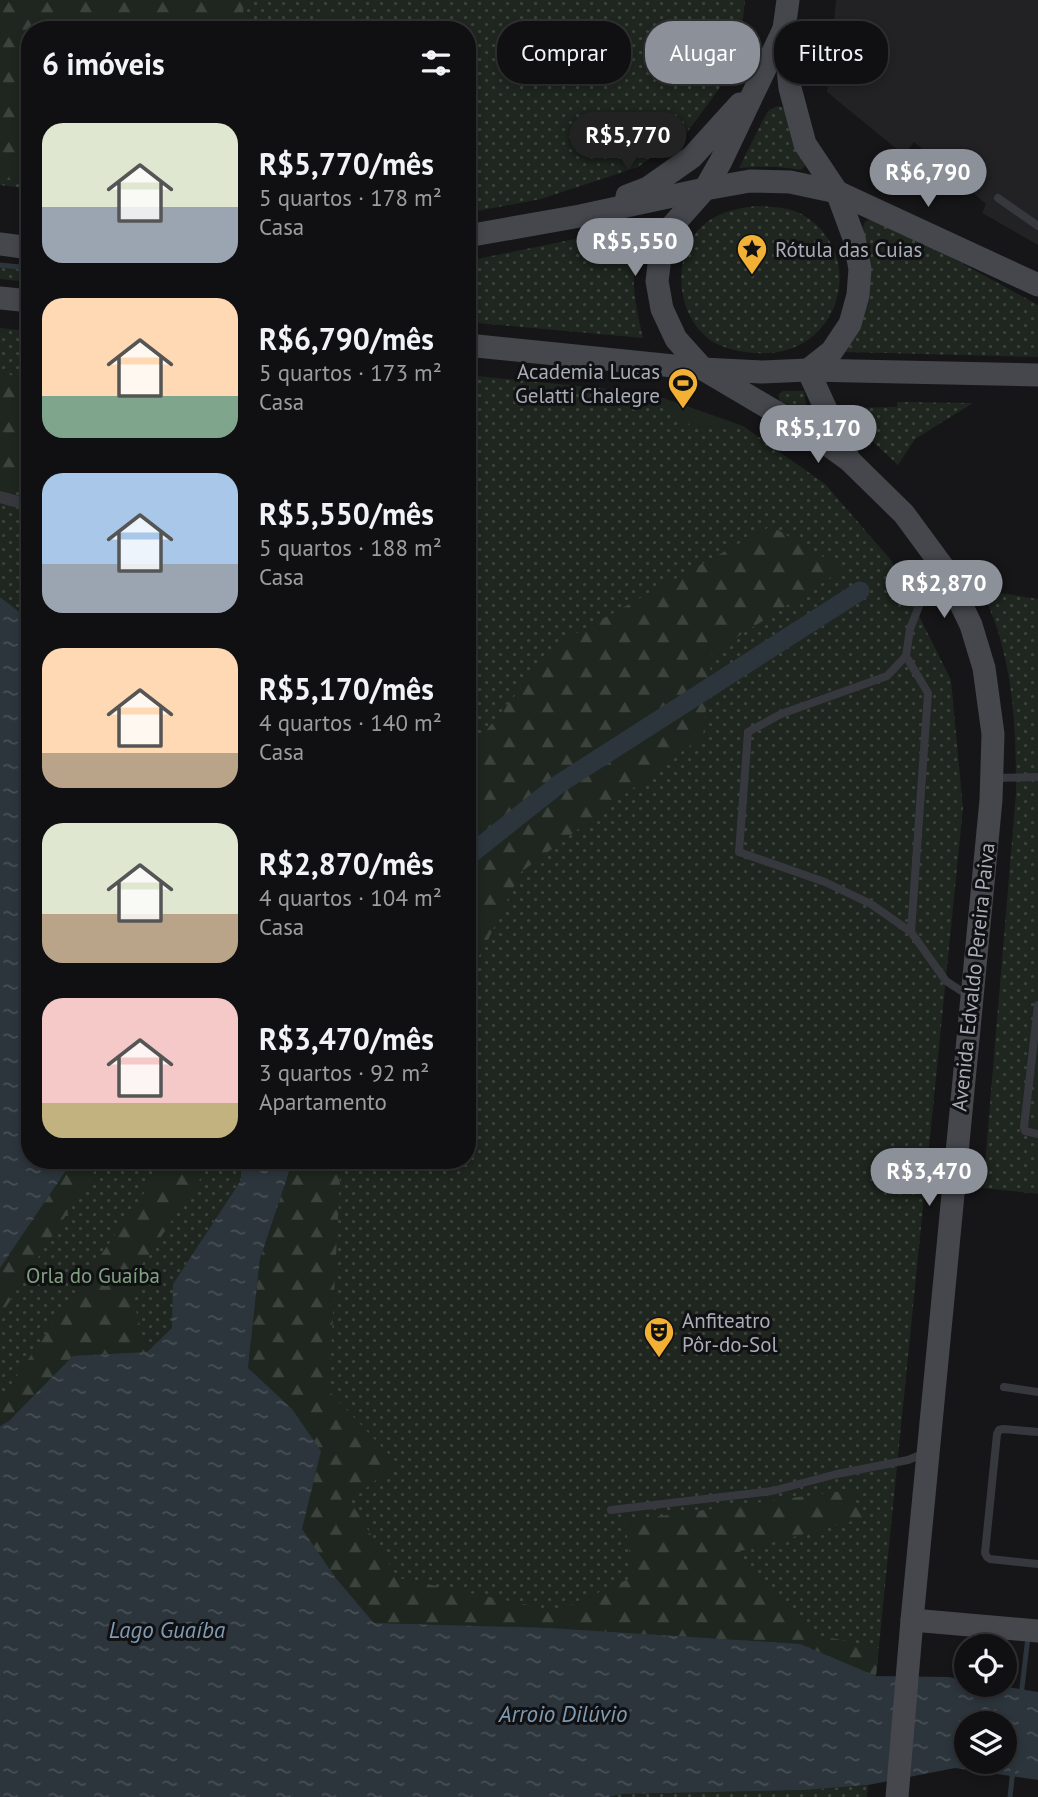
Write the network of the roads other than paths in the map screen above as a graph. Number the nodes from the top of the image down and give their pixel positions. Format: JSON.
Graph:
{"nodes":[{"id":1,"x":788,"y":0,"type":"edge"},
{"id":2,"x":785,"y":21,"type":"edge"},
{"id":3,"x":774,"y":51,"type":"edge"},
{"id":4,"x":760,"y":82,"type":"edge"},
{"id":5,"x":759,"y":84,"type":"joint"},
{"id":6,"x":790,"y":84,"type":"edge"},
{"id":7,"x":705,"y":188,"type":"junction"},
{"id":8,"x":837,"y":192,"type":"junction"},
{"id":9,"x":998,"y":198,"type":"dead end"},
{"id":10,"x":580,"y":216,"type":"junction"},
{"id":11,"x":1038,"y":226,"type":"edge"},
{"id":12,"x":476,"y":234,"type":"edge"},
{"id":13,"x":0,"y":244,"type":"edge"},
{"id":14,"x":21,"y":247,"type":"edge"},
{"id":15,"x":1038,"y":285,"type":"edge"},
{"id":16,"x":0,"y":298,"type":"edge"},
{"id":17,"x":21,"y":300,"type":"edge"},
{"id":18,"x":476,"y":346,"type":"edge"},
{"id":19,"x":703,"y":369,"type":"junction"},
{"id":20,"x":808,"y":370,"type":"junction"},
{"id":21,"x":1038,"y":375,"type":"edge"},
{"id":22,"x":849,"y":461,"type":"junction"},
{"id":23,"x":0,"y":497,"type":"edge"},
{"id":24,"x":21,"y":503,"type":"edge"},
{"id":25,"x":943,"y":567,"type":"junction"},
{"id":26,"x":906,"y":656,"type":"junction"},
{"id":27,"x":1038,"y":777,"type":"edge"},
{"id":28,"x":992,"y":778,"type":"junction"},
{"id":29,"x":911,"y":932,"type":"junction"},
{"id":30,"x":971,"y":998,"type":"junction"},
{"id":31,"x":1038,"y":1005,"type":"edge"},
{"id":32,"x":1028,"y":1091,"type":"junction"},
{"id":33,"x":1038,"y":1091,"type":"edge"},
{"id":34,"x":1038,"y":1133,"type":"edge"},
{"id":35,"x":1004,"y":1387,"type":"dead end"},
{"id":36,"x":1038,"y":1392,"type":"edge"},
{"id":37,"x":1038,"y":1432,"type":"edge"},
{"id":38,"x":928,"y":1452,"type":"junction"},
{"id":39,"x":611,"y":1510,"type":"dead end"},
{"id":40,"x":1038,"y":1564,"type":"edge"},
{"id":41,"x":912,"y":1620,"type":"junction"},
{"id":42,"x":1038,"y":1631,"type":"edge"},
{"id":43,"x":897,"y":1797,"type":"edge"}],
"edges":[{"from":1,"to":2,"type":"main road"},
{"from":3,"to":4,"type":"main road","name":"Avenida Edvaldo Pereira Paiva"},
{"from":5,"to":7,"type":"main road","name":"Avenida Edvaldo Pereira Paiva"},
{"from":5,"to":10,"type":"main road"},
{"from":6,"to":8,"type":"main road"},
{"from":7,"to":8,"type":"main road"},
{"from":7,"to":10,"type":"main road"},
{"from":7,"to":19,"type":"main road","name":"Avenida Edvaldo Pereira Paiva"},
{"from":8,"to":15,"type":"main road"},
{"from":8,"to":20,"type":"main road"},
{"from":9,"to":11,"type":"lane"},
{"from":10,"to":12,"type":"main road"},
{"from":13,"to":14,"type":"main road"},
{"from":16,"to":17,"type":"main road"},
{"from":18,"to":19,"type":"main road","name":"Avenida Edvaldo Pereira Paiva"},
{"from":19,"to":20,"type":"main road"},
{"from":19,"to":22,"type":"main road","name":"Avenida Edvaldo Pereira Paiva"},
{"from":20,"to":21,"type":"main road"},
{"from":20,"to":22,"type":"main road","name":"Avenida Edvaldo Pereira Paiva"},
{"from":22,"to":25,"type":"main road","name":"Avenida Edvaldo Pereira Paiva"},
{"from":23,"to":24,"type":"street"},
{"from":25,"to":26,"type":"lane"},
{"from":25,"to":28,"type":"main road","name":"Avenida Edvaldo Pereira Paiva"},
{"from":26,"to":29,"type":"lane"},
{"from":26,"to":29,"type":"lane"},
{"from":27,"to":28,"type":"lane"},
{"from":28,"to":30,"type":"main road","name":"Avenida Edvaldo Pereira Paiva"},
{"from":29,"to":30,"type":"lane"},
{"from":30,"to":38,"type":"main road","name":"Avenida Edvaldo Pereira Paiva"},
{"from":31,"to":32,"type":"lane"},
{"from":32,"to":33,"type":"lane"},
{"from":32,"to":34,"type":"lane"},
{"from":35,"to":36,"type":"lane"},
{"from":37,"to":40,"type":"lane"},
{"from":38,"to":39,"type":"lane"},
{"from":38,"to":41,"type":"main road","name":"Avenida Edvaldo Pereira Paiva"},
{"from":41,"to":42,"type":"main road"},
{"from":41,"to":43,"type":"main road","name":"Avenida Edvaldo Pereira Paiva"}]}
